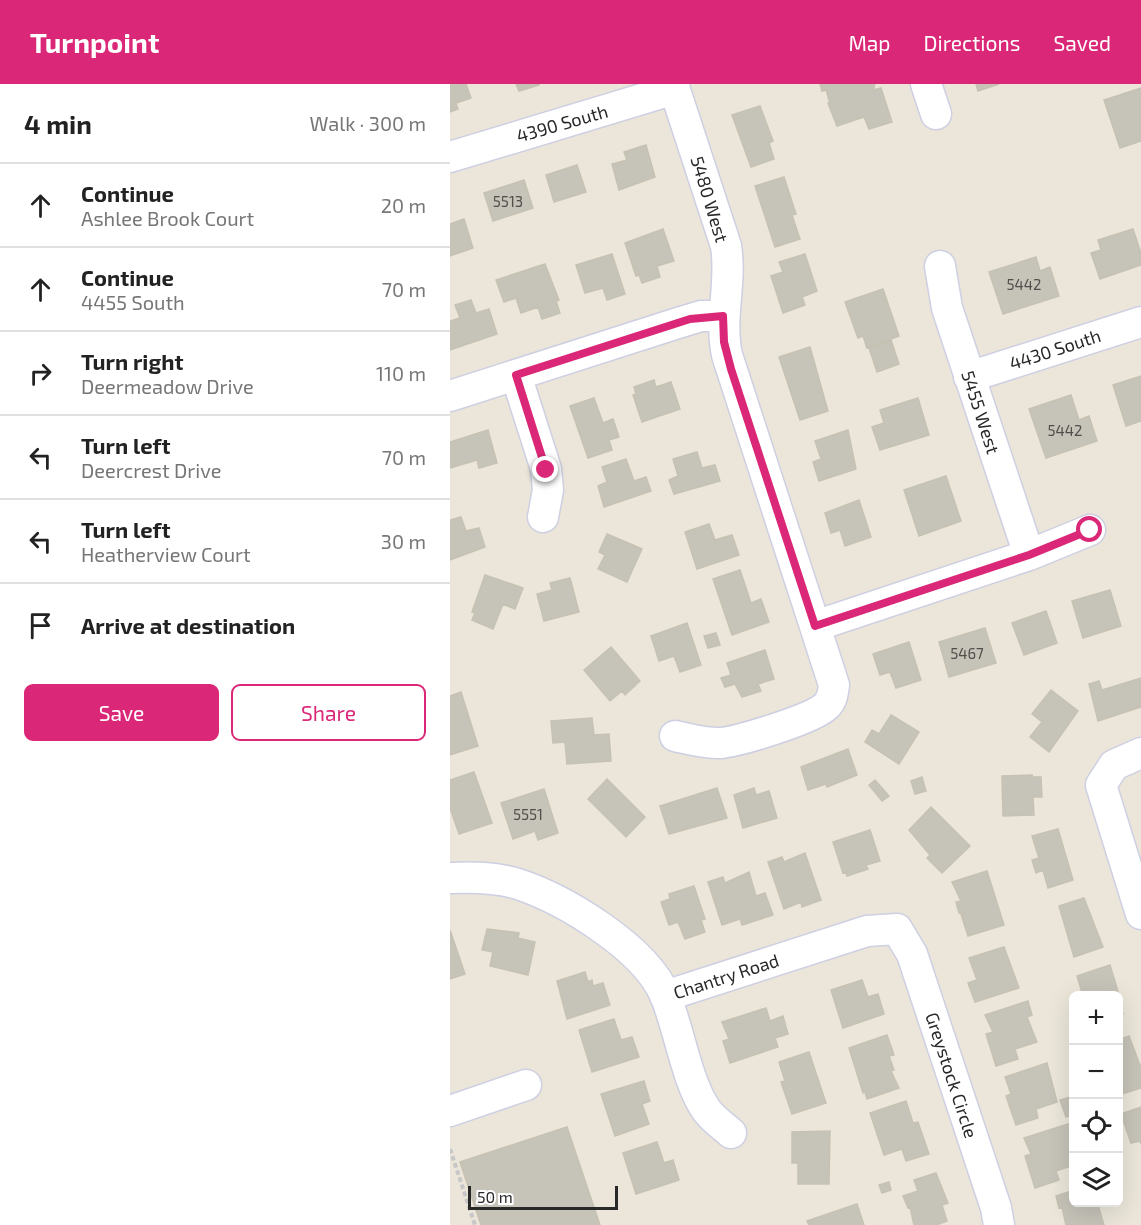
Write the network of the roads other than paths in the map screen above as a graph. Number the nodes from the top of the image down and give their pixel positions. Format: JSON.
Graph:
{"nodes":[{"id":1,"x":926,"y":84,"type":"edge"},
{"id":2,"x":674,"y":86,"type":"edge"},
{"id":3,"x":936,"y":114,"type":"dead end"},
{"id":4,"x":450,"y":158,"type":"edge"},
{"id":5,"x":939,"y":266,"type":"dead end"},
{"id":6,"x":723,"y":316,"type":"junction"},
{"id":7,"x":1141,"y":322,"type":"edge"},
{"id":8,"x":516,"y":375,"type":"junction"},
{"id":9,"x":969,"y":377,"type":"junction"},
{"id":10,"x":450,"y":396,"type":"edge"},
{"id":11,"x":543,"y":517,"type":"dead end"},
{"id":12,"x":1090,"y":530,"type":"dead end"},
{"id":13,"x":1029,"y":555,"type":"junction"},
{"id":14,"x":815,"y":626,"type":"junction"},
{"id":15,"x":675,"y":736,"type":"dead end"},
{"id":16,"x":1141,"y":753,"type":"edge"},
{"id":17,"x":450,"y":878,"type":"edge"},
{"id":18,"x":1141,"y":914,"type":"edge"},
{"id":19,"x":897,"y":929,"type":"joint"},
{"id":20,"x":665,"y":996,"type":"junction"},
{"id":21,"x":526,"y":1085,"type":"dead end"},
{"id":22,"x":450,"y":1111,"type":"edge"},
{"id":23,"x":731,"y":1133,"type":"dead end"},
{"id":24,"x":999,"y":1225,"type":"edge"}],
"edges":[{"from":1,"to":3,"type":"street"},
{"from":2,"to":4,"type":"street","name":"4390 South"},
{"from":2,"to":6,"type":"street","name":"5480 West"},
{"from":5,"to":9,"type":"street","name":"5455 West"},
{"from":6,"to":8,"type":"street"},
{"from":6,"to":14,"type":"street","name":"5480 West"},
{"from":7,"to":9,"type":"street","name":"4430 South"},
{"from":8,"to":10,"type":"street"},
{"from":8,"to":11,"type":"street"},
{"from":9,"to":13,"type":"street","name":"5455 West"},
{"from":12,"to":13,"type":"street"},
{"from":13,"to":14,"type":"street"},
{"from":14,"to":15,"type":"street","name":"5480 West"},
{"from":16,"to":18,"type":"street"},
{"from":17,"to":20,"type":"street","name":"Chantry Road"},
{"from":19,"to":20,"type":"street","name":"Chantry Road"},
{"from":19,"to":24,"type":"street","name":"Greystock Circle"},
{"from":20,"to":23,"type":"street"},
{"from":21,"to":22,"type":"street"}]}
